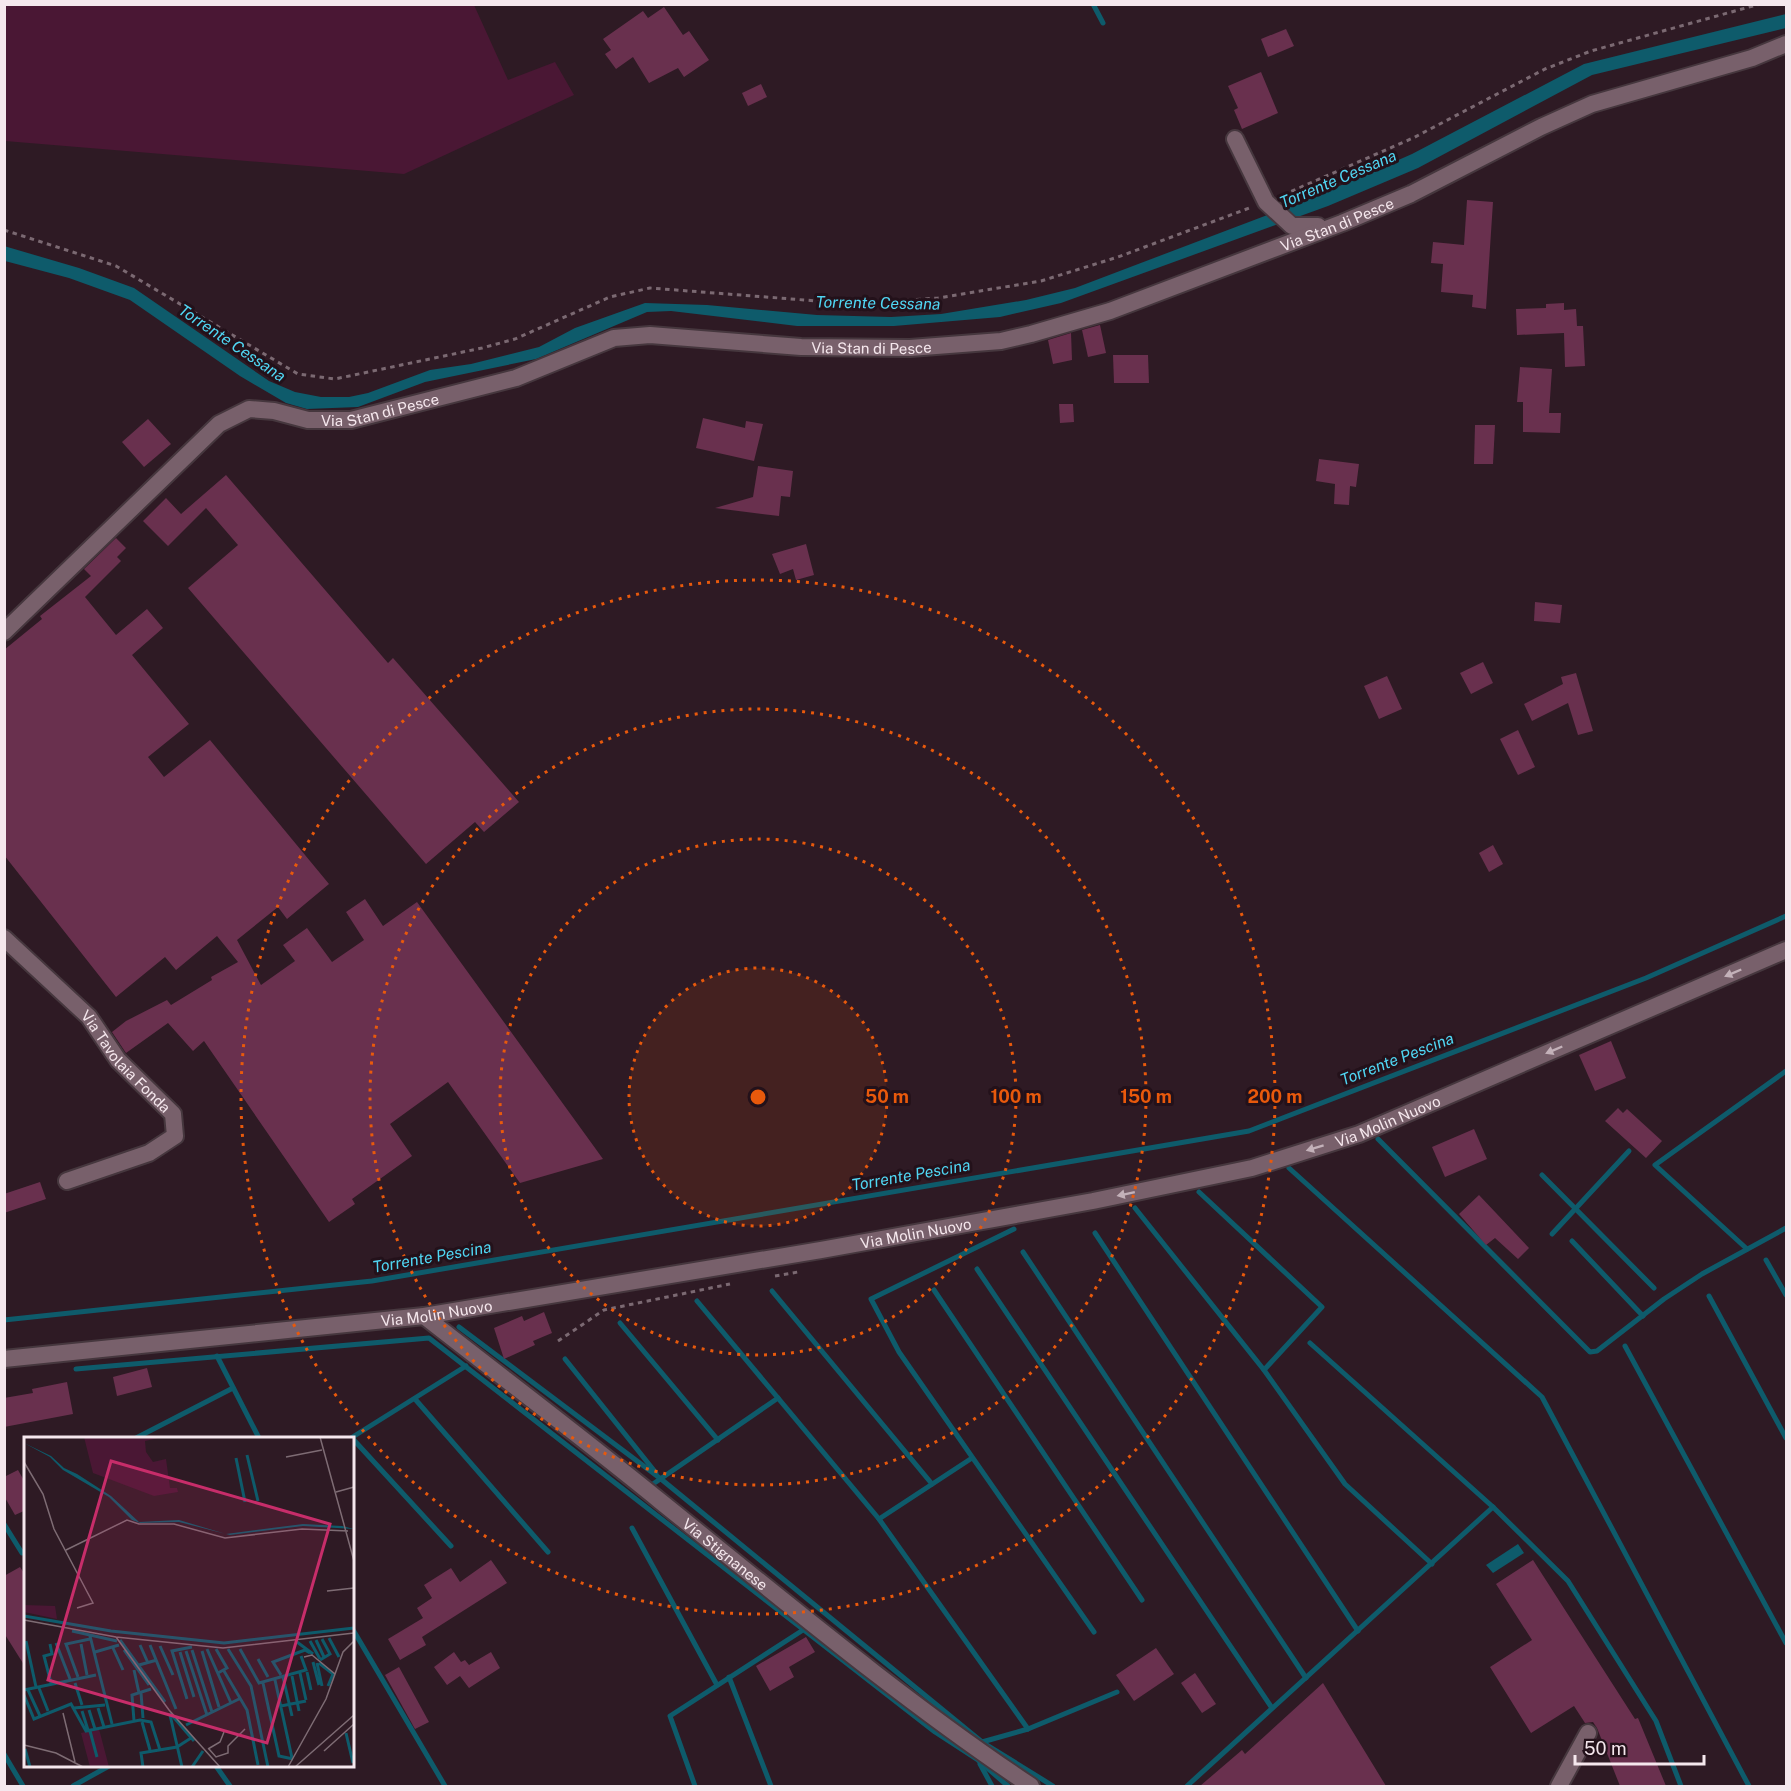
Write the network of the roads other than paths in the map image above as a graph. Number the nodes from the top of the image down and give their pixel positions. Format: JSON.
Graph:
{"nodes":[{"id":1,"x":1786,"y":44,"type":"edge"},
{"id":2,"x":1235,"y":140,"type":"dead end"},
{"id":3,"x":1342,"y":223,"type":"junction"},
{"id":4,"x":4,"y":632,"type":"edge"},
{"id":5,"x":4,"y":938,"type":"edge"},
{"id":6,"x":1786,"y":950,"type":"edge"},
{"id":7,"x":67,"y":1181,"type":"dead end"},
{"id":8,"x":424,"y":1316,"type":"junction"},
{"id":9,"x":4,"y":1359,"type":"edge"},
{"id":10,"x":1588,"y":1733,"type":"dead end"},
{"id":11,"x":1031,"y":1786,"type":"edge"},
{"id":12,"x":1559,"y":1786,"type":"edge"}],
"edges":[{"from":1,"to":3,"type":"street","name":"Via Stan di Pesce"},
{"from":2,"to":3,"type":"street"},
{"from":3,"to":4,"type":"street","name":"Via Stan di Pesce"},
{"from":5,"to":7,"type":"street","name":"Via Tavolaia Fonda"},
{"from":6,"to":8,"type":"street","name":"Via Molin Nuovo","one_way":true},
{"from":8,"to":9,"type":"street","name":"Via Molin Nuovo"},
{"from":8,"to":11,"type":"street","name":"Via Stignanese"},
{"from":10,"to":12,"type":"street"}]}
